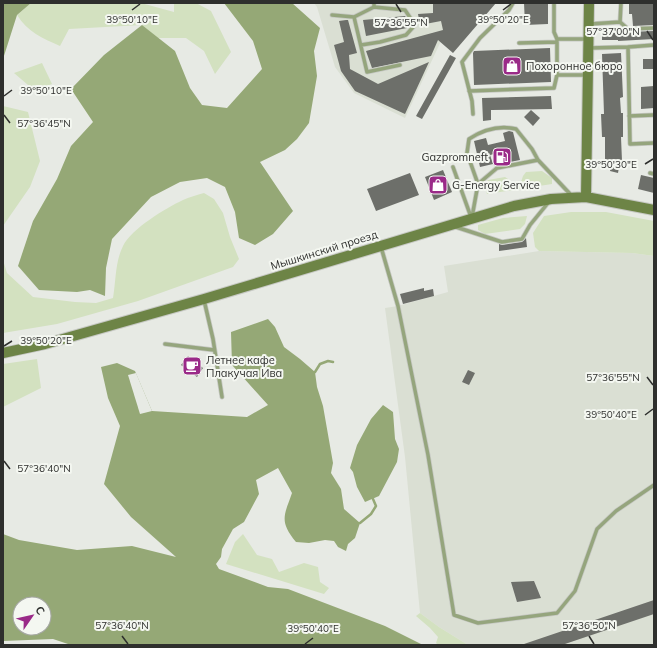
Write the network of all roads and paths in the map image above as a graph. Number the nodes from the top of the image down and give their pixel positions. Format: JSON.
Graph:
{"nodes":[{"id":1,"x":513,"y":3,"type":"edge"},
{"id":2,"x":554,"y":3,"type":"edge"},
{"id":3,"x":590,"y":3,"type":"edge"},
{"id":4,"x":621,"y":3,"type":"edge"},
{"id":5,"x":374,"y":5,"type":"edge"},
{"id":6,"x":332,"y":15,"type":"dead end"},
{"id":7,"x":354,"y":17,"type":"junction"},
{"id":8,"x":620,"y":22,"type":"junction"},
{"id":9,"x":589,"y":24,"type":"junction"},
{"id":10,"x":654,"y":28,"type":"edge"},
{"id":11,"x":557,"y":41,"type":"junction"},
{"id":12,"x":519,"y":43,"type":"dead end"},
{"id":13,"x":589,"y":43,"type":"junction"},
{"id":14,"x":360,"y":45,"type":"junction"},
{"id":15,"x":654,"y":45,"type":"edge"},
{"id":16,"x":628,"y":47,"type":"junction"},
{"id":17,"x":400,"y":65,"type":"dead end"},
{"id":18,"x":557,"y":75,"type":"junction"},
{"id":19,"x":588,"y":75,"type":"junction"},
{"id":20,"x":469,"y":91,"type":"junction"},
{"id":21,"x":473,"y":114,"type":"dead end"},
{"id":22,"x":654,"y":115,"type":"edge"},
{"id":23,"x":629,"y":116,"type":"junction"},
{"id":24,"x":654,"y":143,"type":"edge"},
{"id":25,"x":538,"y":160,"type":"junction"},
{"id":26,"x":453,"y":167,"type":"dead end"},
{"id":27,"x":478,"y":184,"type":"junction"},
{"id":28,"x":586,"y":196,"type":"junction"},
{"id":29,"x":573,"y":197,"type":"junction"},
{"id":30,"x":551,"y":199,"type":"junction"},
{"id":31,"x":654,"y":210,"type":"edge"},
{"id":32,"x":472,"y":218,"type":"junction"},
{"id":33,"x":449,"y":225,"type":"junction"},
{"id":34,"x":381,"y":245,"type":"junction"},
{"id":35,"x":204,"y":299,"type":"junction"},
{"id":36,"x":165,"y":344,"type":"dead end"},
{"id":37,"x":214,"y":350,"type":"junction"},
{"id":38,"x":3,"y":353,"type":"edge"},
{"id":39,"x":222,"y":397,"type":"dead end"},
{"id":40,"x":654,"y":485,"type":"edge"}],
"edges":[{"from":1,"to":20,"type":"lane"},
{"from":2,"to":11,"type":"lane"},
{"from":3,"to":9,"type":"main road"},
{"from":4,"to":8,"type":"lane"},
{"from":5,"to":7,"type":"lane"},
{"from":5,"to":14,"type":"lane"},
{"from":6,"to":7,"type":"lane"},
{"from":7,"to":14,"type":"lane"},
{"from":8,"to":9,"type":"lane"},
{"from":8,"to":10,"type":"lane"},
{"from":9,"to":13,"type":"main road"},
{"from":11,"to":12,"type":"lane"},
{"from":11,"to":13,"type":"lane"},
{"from":11,"to":18,"type":"lane"},
{"from":13,"to":16,"type":"lane"},
{"from":13,"to":19,"type":"main road"},
{"from":14,"to":17,"type":"lane"},
{"from":15,"to":16,"type":"lane"},
{"from":16,"to":23,"type":"lane"},
{"from":18,"to":19,"type":"lane"},
{"from":18,"to":20,"type":"lane"},
{"from":19,"to":28,"type":"main road"},
{"from":20,"to":21,"type":"lane"},
{"from":22,"to":23,"type":"lane"},
{"from":23,"to":24,"type":"lane"},
{"from":25,"to":27,"type":"lane"},
{"from":25,"to":27,"type":"lane"},
{"from":25,"to":29,"type":"lane"},
{"from":26,"to":32,"type":"lane"},
{"from":27,"to":32,"type":"lane"},
{"from":28,"to":29,"type":"main road","name":"Мышкинский проезд"},
{"from":28,"to":31,"type":"main road","name":"Мышкинский проезд"},
{"from":29,"to":30,"type":"main road","name":"Мышкинский проезд"},
{"from":30,"to":32,"type":"main road","name":"Мышкинский проезд"},
{"from":30,"to":33,"type":"lane"},
{"from":32,"to":33,"type":"main road","name":"Мышкинский проезд"},
{"from":33,"to":34,"type":"main road","name":"Мышкинский проезд"},
{"from":34,"to":35,"type":"main road","name":"Мышкинский проезд"},
{"from":34,"to":40,"type":"lane"},
{"from":35,"to":37,"type":"lane"},
{"from":35,"to":38,"type":"main road","name":"Мышкинский проезд"},
{"from":36,"to":37,"type":"lane"},
{"from":37,"to":39,"type":"lane"}]}
